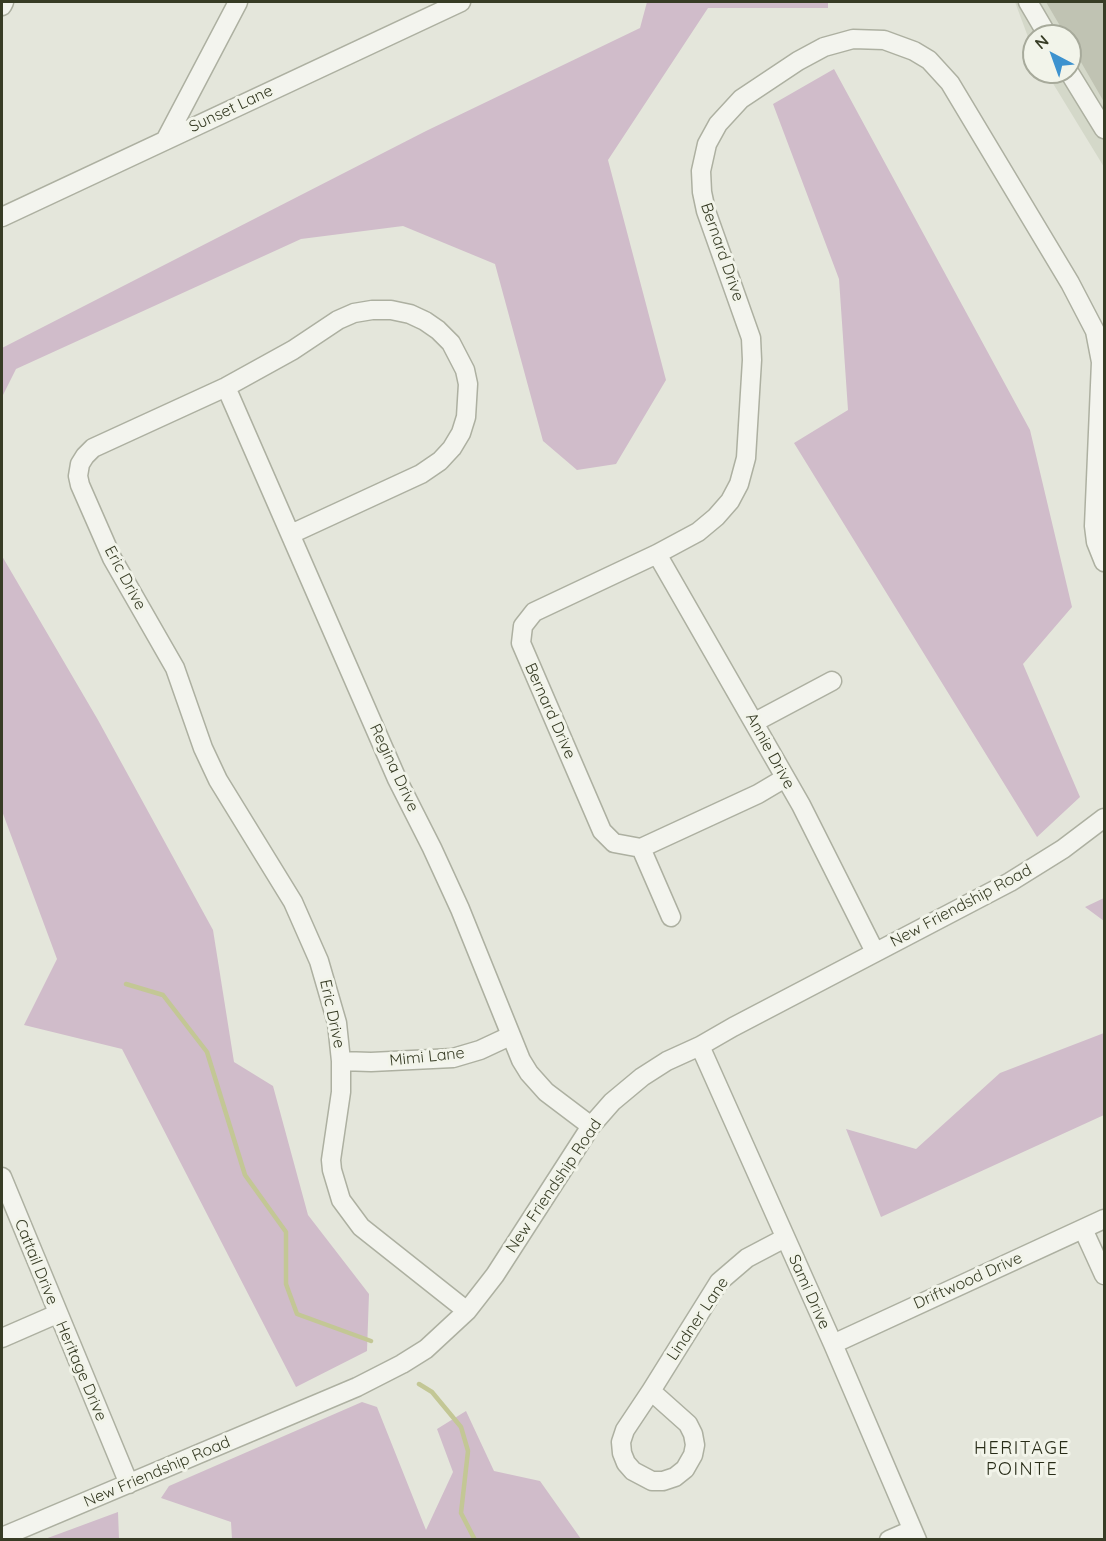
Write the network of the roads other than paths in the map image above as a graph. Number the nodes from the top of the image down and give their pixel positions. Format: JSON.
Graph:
{"nodes":[{"id":1,"x":4,"y":2,"type":"edge"},
{"id":2,"x":238,"y":2,"type":"edge"},
{"id":3,"x":461,"y":2,"type":"edge"},
{"id":4,"x":1028,"y":2,"type":"edge"},
{"id":5,"x":2,"y":6,"type":"edge"},
{"id":6,"x":1041,"y":24,"type":"edge"},
{"id":7,"x":1077,"y":84,"type":"edge"},
{"id":8,"x":1104,"y":129,"type":"edge"},
{"id":9,"x":166,"y":139,"type":"junction"},
{"id":10,"x":2,"y":217,"type":"edge"},
{"id":11,"x":226,"y":387,"type":"junction"},
{"id":12,"x":291,"y":534,"type":"junction"},
{"id":13,"x":657,"y":554,"type":"junction"},
{"id":14,"x":1104,"y":562,"type":"edge"},
{"id":15,"x":832,"y":681,"type":"dead end"},
{"id":16,"x":755,"y":723,"type":"junction"},
{"id":17,"x":785,"y":778,"type":"junction"},
{"id":18,"x":1104,"y":818,"type":"edge"},
{"id":19,"x":641,"y":848,"type":"junction"},
{"id":20,"x":671,"y":917,"type":"dead end"},
{"id":21,"x":875,"y":952,"type":"junction"},
{"id":22,"x":510,"y":1036,"type":"junction"},
{"id":23,"x":700,"y":1046,"type":"junction"},
{"id":24,"x":341,"y":1061,"type":"junction"},
{"id":25,"x":591,"y":1126,"type":"junction"},
{"id":26,"x":2,"y":1177,"type":"edge"},
{"id":27,"x":1104,"y":1219,"type":"edge"},
{"id":28,"x":1083,"y":1229,"type":"junction"},
{"id":29,"x":785,"y":1238,"type":"junction"},
{"id":30,"x":1104,"y":1275,"type":"edge"},
{"id":31,"x":467,"y":1311,"type":"junction"},
{"id":32,"x":57,"y":1314,"type":"junction"},
{"id":33,"x":2,"y":1338,"type":"edge"},
{"id":34,"x":833,"y":1344,"type":"junction"},
{"id":35,"x":651,"y":1391,"type":"junction"},
{"id":36,"x":129,"y":1484,"type":"junction"},
{"id":37,"x":914,"y":1535,"type":"edge"},
{"id":38,"x":2,"y":1537,"type":"edge"},
{"id":39,"x":889,"y":1539,"type":"edge"}],
"edges":[{"from":1,"to":5,"type":"street"},
{"from":2,"to":9,"type":"street"},
{"from":3,"to":9,"type":"street","name":"Sunset Lane"},
{"from":4,"to":6,"type":"street"},
{"from":7,"to":8,"type":"street"},
{"from":9,"to":10,"type":"street","name":"Sunset Lane"},
{"from":11,"to":12,"type":"street","name":"Regina Drive"},
{"from":11,"to":12,"type":"street","name":"Eric Drive"},
{"from":11,"to":24,"type":"street","name":"Eric Drive"},
{"from":12,"to":22,"type":"street","name":"Regina Drive"},
{"from":13,"to":14,"type":"street","name":"Bernard Drive"},
{"from":13,"to":16,"type":"street","name":"Annie Drive"},
{"from":13,"to":19,"type":"street","name":"Bernard Drive"},
{"from":15,"to":16,"type":"street"},
{"from":16,"to":17,"type":"street","name":"Annie Drive"},
{"from":17,"to":19,"type":"street"},
{"from":17,"to":21,"type":"street","name":"Annie Drive"},
{"from":18,"to":21,"type":"street","name":"New Friendship Road"},
{"from":19,"to":20,"type":"street"},
{"from":21,"to":23,"type":"street","name":"New Friendship Road"},
{"from":22,"to":24,"type":"street","name":"Mimi Lane"},
{"from":22,"to":25,"type":"street","name":"Regina Drive"},
{"from":23,"to":25,"type":"street","name":"New Friendship Road"},
{"from":23,"to":29,"type":"street","name":"Sami Drive"},
{"from":24,"to":31,"type":"street","name":"Eric Drive"},
{"from":25,"to":31,"type":"street","name":"New Friendship Road"},
{"from":26,"to":32,"type":"street","name":"Cattail Drive"},
{"from":27,"to":28,"type":"street","name":"Driftwood Drive"},
{"from":28,"to":30,"type":"street"},
{"from":28,"to":34,"type":"street","name":"Driftwood Drive"},
{"from":29,"to":34,"type":"street","name":"Sami Drive"},
{"from":29,"to":35,"type":"street","name":"Lindner Lane"},
{"from":31,"to":36,"type":"street","name":"New Friendship Road"},
{"from":32,"to":33,"type":"street","name":"Heritage Drive"},
{"from":32,"to":36,"type":"street","name":"Heritage Drive"},
{"from":34,"to":37,"type":"street","name":"Sami Drive"},
{"from":35,"to":35,"type":"street","name":"Lindner Lane"},
{"from":36,"to":38,"type":"street","name":"New Friendship Road"},
{"from":37,"to":39,"type":"street"}]}
